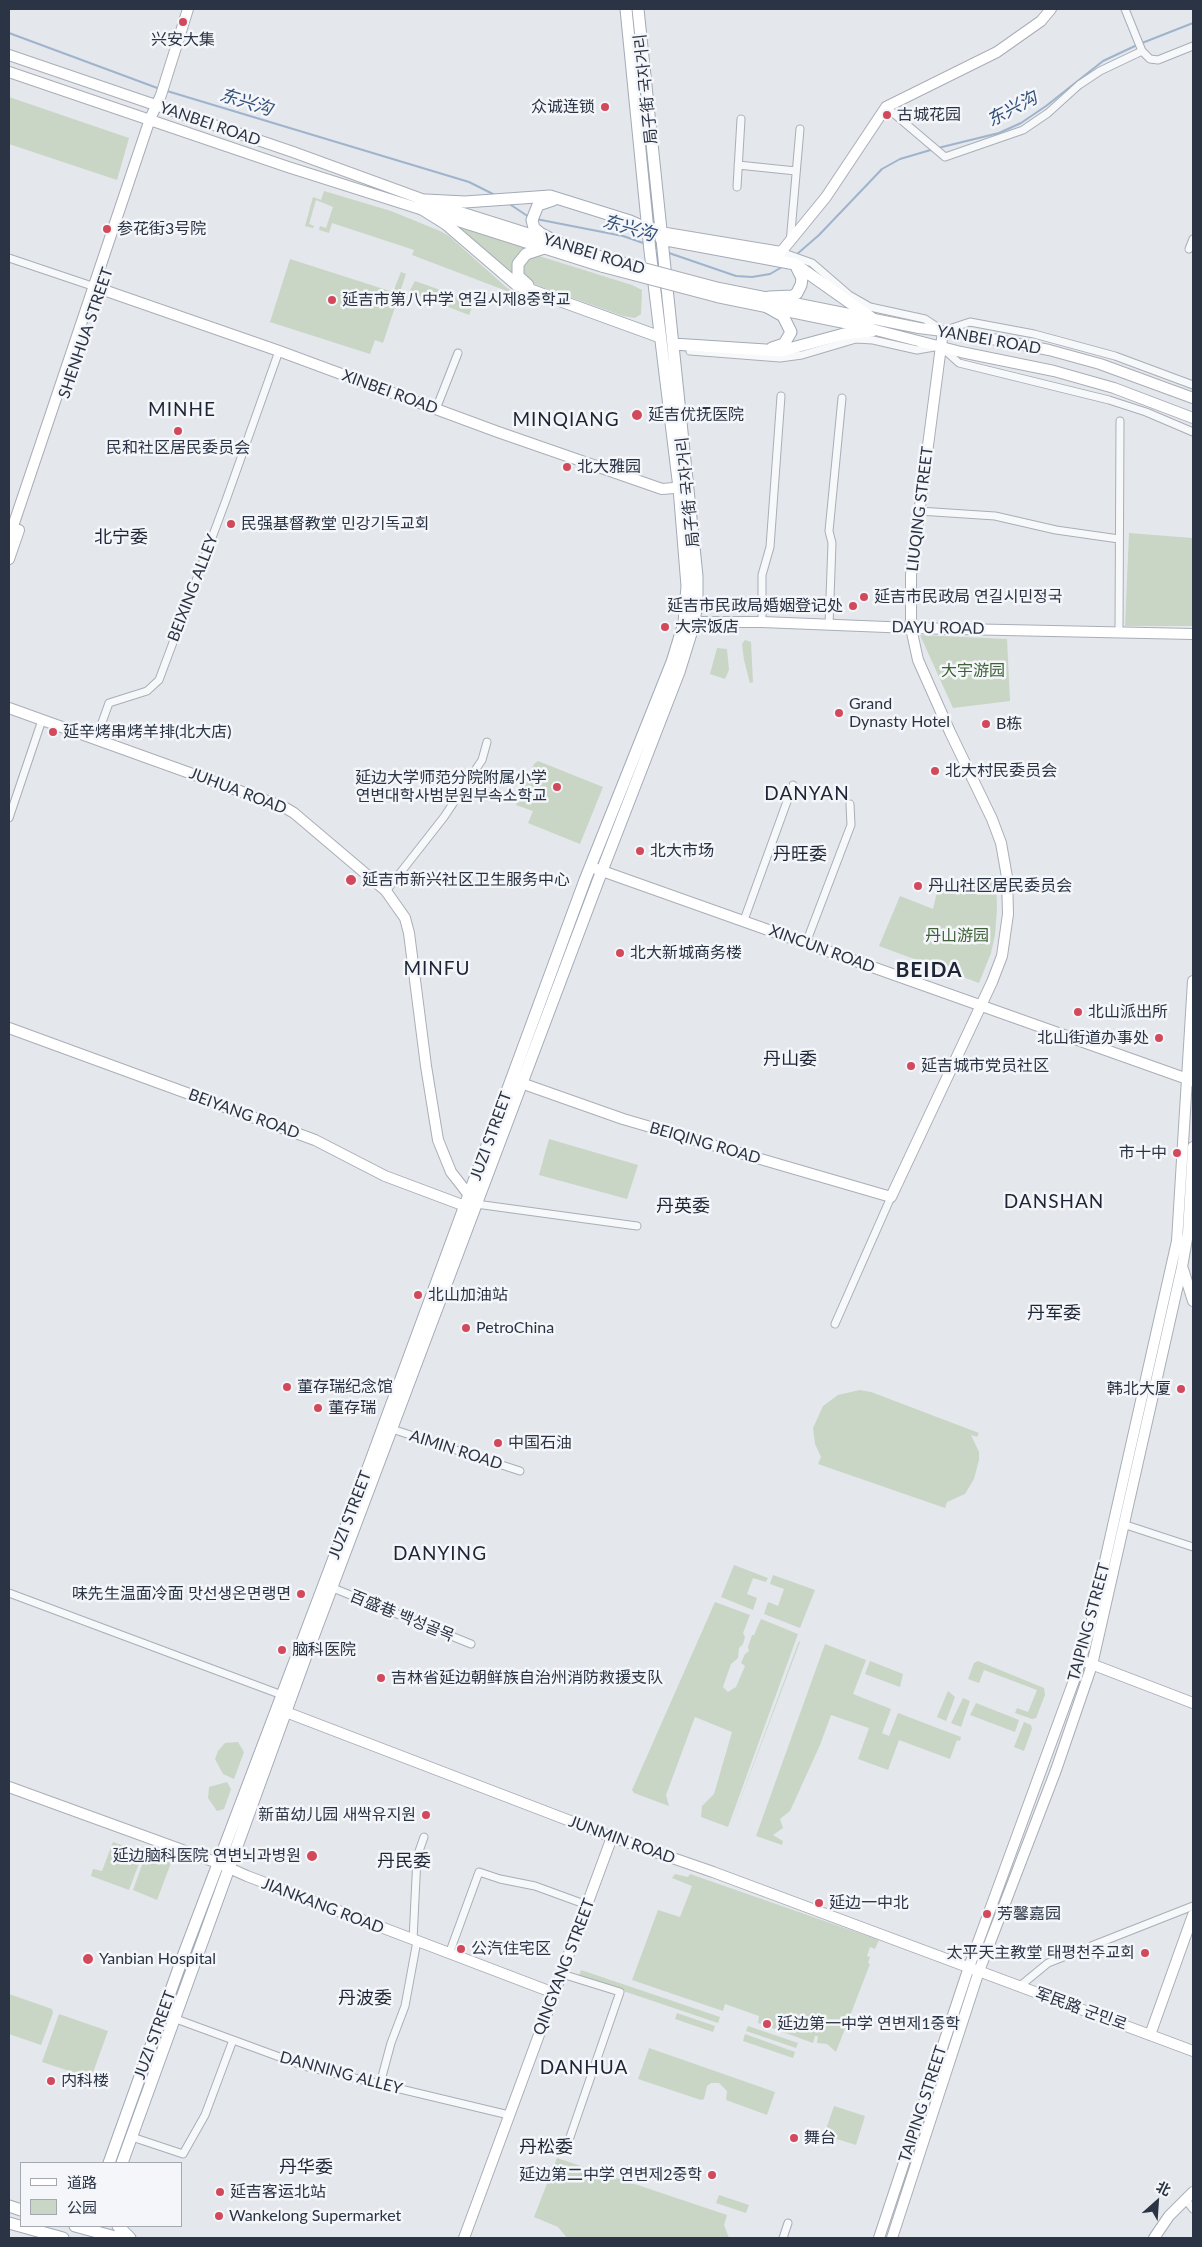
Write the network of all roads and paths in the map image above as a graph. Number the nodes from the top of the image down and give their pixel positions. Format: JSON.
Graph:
{"nodes":[{"id":1,"x":188,"y":9,"type":"edge"},
{"id":2,"x":626,"y":9,"type":"edge"},
{"id":3,"x":638,"y":9,"type":"edge"},
{"id":4,"x":1051,"y":9,"type":"edge"},
{"id":5,"x":1125,"y":9,"type":"edge"},
{"id":6,"x":1193,"y":46,"type":"edge"},
{"id":7,"x":1142,"y":49,"type":"junction"},
{"id":8,"x":9,"y":54,"type":"edge"},
{"id":9,"x":9,"y":72,"type":"edge"},
{"id":10,"x":157,"y":106,"type":"junction"},
{"id":11,"x":886,"y":107,"type":"junction"},
{"id":12,"x":741,"y":119,"type":"dead end"},
{"id":13,"x":152,"y":120,"type":"junction"},
{"id":14,"x":800,"y":129,"type":"dead end"},
{"id":15,"x":738,"y":165,"type":"junction"},
{"id":16,"x":796,"y":172,"type":"junction"},
{"id":17,"x":737,"y":187,"type":"dead end"},
{"id":18,"x":424,"y":204,"type":"junction"},
{"id":19,"x":648,"y":233,"type":"junction"},
{"id":20,"x":661,"y":238,"type":"junction"},
{"id":21,"x":1193,"y":239,"type":"edge"},
{"id":22,"x":790,"y":243,"type":"junction"},
{"id":23,"x":561,"y":244,"type":"junction"},
{"id":24,"x":544,"y":248,"type":"junction"},
{"id":25,"x":1188,"y":249,"type":"dead end"},
{"id":26,"x":9,"y":258,"type":"edge"},
{"id":27,"x":790,"y":258,"type":"junction"},
{"id":28,"x":604,"y":263,"type":"junction"},
{"id":29,"x":98,"y":288,"type":"junction"},
{"id":30,"x":768,"y":302,"type":"junction"},
{"id":31,"x":872,"y":325,"type":"junction"},
{"id":32,"x":944,"y":331,"type":"junction"},
{"id":33,"x":660,"y":336,"type":"junction"},
{"id":34,"x":673,"y":342,"type":"junction"},
{"id":35,"x":940,"y":346,"type":"junction"},
{"id":36,"x":279,"y":350,"type":"junction"},
{"id":37,"x":458,"y":353,"type":"dead end"},
{"id":38,"x":1193,"y":385,"type":"edge"},
{"id":39,"x":781,"y":396,"type":"dead end"},
{"id":40,"x":842,"y":398,"type":"dead end"},
{"id":41,"x":1193,"y":398,"type":"edge"},
{"id":42,"x":436,"y":409,"type":"junction"},
{"id":43,"x":1193,"y":418,"type":"edge"},
{"id":44,"x":1120,"y":421,"type":"dead end"},
{"id":45,"x":1193,"y":432,"type":"edge"},
{"id":46,"x":683,"y":487,"type":"junction"},
{"id":47,"x":919,"y":511,"type":"junction"},
{"id":48,"x":9,"y":538,"type":"edge"},
{"id":49,"x":1119,"y":539,"type":"junction"},
{"id":50,"x":9,"y":559,"type":"edge"},
{"id":51,"x":689,"y":622,"type":"junction"},
{"id":52,"x":762,"y":622,"type":"junction"},
{"id":53,"x":829,"y":625,"type":"junction"},
{"id":54,"x":911,"y":628,"type":"junction"},
{"id":55,"x":1119,"y":631,"type":"junction"},
{"id":56,"x":1193,"y":634,"type":"edge"},
{"id":57,"x":9,"y":708,"type":"edge"},
{"id":58,"x":42,"y":720,"type":"junction"},
{"id":59,"x":96,"y":739,"type":"junction"},
{"id":60,"x":487,"y":742,"type":"dead end"},
{"id":61,"x":793,"y":785,"type":"dead end"},
{"id":62,"x":850,"y":804,"type":"dead end"},
{"id":63,"x":9,"y":818,"type":"edge"},
{"id":64,"x":596,"y":869,"type":"junction"},
{"id":65,"x":386,"y":891,"type":"junction"},
{"id":66,"x":744,"y":920,"type":"junction"},
{"id":67,"x":806,"y":943,"type":"junction"},
{"id":68,"x":1193,"y":981,"type":"edge"},
{"id":69,"x":981,"y":1006,"type":"junction"},
{"id":70,"x":9,"y":1028,"type":"edge"},
{"id":71,"x":1190,"y":1080,"type":"edge"},
{"id":72,"x":521,"y":1083,"type":"junction"},
{"id":73,"x":1193,"y":1147,"type":"edge"},
{"id":74,"x":891,"y":1197,"type":"junction"},
{"id":75,"x":470,"y":1202,"type":"junction"},
{"id":76,"x":1188,"y":1211,"type":"edge"},
{"id":77,"x":637,"y":1226,"type":"dead end"},
{"id":78,"x":1176,"y":1248,"type":"junction"},
{"id":79,"x":1182,"y":1267,"type":"junction"},
{"id":80,"x":1193,"y":1301,"type":"edge"},
{"id":81,"x":835,"y":1324,"type":"dead end"},
{"id":82,"x":392,"y":1429,"type":"junction"},
{"id":83,"x":520,"y":1471,"type":"dead end"},
{"id":84,"x":1126,"y":1525,"type":"junction"},
{"id":85,"x":1193,"y":1547,"type":"edge"},
{"id":86,"x":333,"y":1588,"type":"junction"},
{"id":87,"x":9,"y":1593,"type":"edge"},
{"id":88,"x":471,"y":1644,"type":"dead end"},
{"id":89,"x":1080,"y":1660,"type":"junction"},
{"id":90,"x":1092,"y":1665,"type":"junction"},
{"id":91,"x":282,"y":1695,"type":"junction"},
{"id":92,"x":1193,"y":1703,"type":"edge"},
{"id":93,"x":281,"y":1710,"type":"junction"},
{"id":94,"x":9,"y":1787,"type":"edge"},
{"id":95,"x":424,"y":1837,"type":"dead end"},
{"id":96,"x":612,"y":1837,"type":"junction"},
{"id":97,"x":218,"y":1863,"type":"junction"},
{"id":98,"x":230,"y":1867,"type":"junction"},
{"id":99,"x":587,"y":1905,"type":"junction"},
{"id":100,"x":1193,"y":1906,"type":"edge"},
{"id":101,"x":1193,"y":1915,"type":"edge"},
{"id":102,"x":415,"y":1940,"type":"junction"},
{"id":103,"x":449,"y":1954,"type":"junction"},
{"id":104,"x":974,"y":1969,"type":"junction"},
{"id":105,"x":562,"y":1974,"type":"junction"},
{"id":106,"x":1020,"y":1986,"type":"junction"},
{"id":107,"x":554,"y":1993,"type":"junction"},
{"id":108,"x":176,"y":2019,"type":"junction"},
{"id":109,"x":1150,"y":2035,"type":"junction"},
{"id":110,"x":232,"y":2040,"type":"junction"},
{"id":111,"x":1193,"y":2051,"type":"edge"},
{"id":112,"x":380,"y":2084,"type":"junction"},
{"id":113,"x":509,"y":2115,"type":"junction"},
{"id":114,"x":132,"y":2137,"type":"junction"},
{"id":115,"x":569,"y":2140,"type":"dead end"},
{"id":116,"x":108,"y":2162,"type":"edge"},
{"id":117,"x":122,"y":2162,"type":"edge"},
{"id":118,"x":1193,"y":2192,"type":"edge"},
{"id":119,"x":1185,"y":2199,"type":"junction"},
{"id":120,"x":1193,"y":2209,"type":"edge"},
{"id":121,"x":788,"y":2223,"type":"dead end"},
{"id":122,"x":24,"y":2227,"type":"edge"},
{"id":123,"x":119,"y":2227,"type":"edge"},
{"id":124,"x":28,"y":2228,"type":"junction"},
{"id":125,"x":80,"y":2229,"type":"edge"},
{"id":126,"x":96,"y":2232,"type":"edge"},
{"id":127,"x":45,"y":2238,"type":"edge"},
{"id":128,"x":63,"y":2238,"type":"edge"},
{"id":129,"x":119,"y":2238,"type":"edge"},
{"id":130,"x":130,"y":2238,"type":"edge"},
{"id":131,"x":464,"y":2238,"type":"edge"},
{"id":132,"x":784,"y":2238,"type":"edge"},
{"id":133,"x":879,"y":2238,"type":"edge"},
{"id":134,"x":892,"y":2238,"type":"edge"},
{"id":135,"x":1154,"y":2238,"type":"edge"}],
"edges":[{"from":1,"to":10,"type":"street","name":"SHENHUA STREET"},
{"from":2,"to":19,"type":"main road","name":"局子街 국자거리"},
{"from":3,"to":20,"type":"main road","name":"局子街 국자거리"},
{"from":4,"to":11,"type":"street"},
{"from":5,"to":7,"type":"street"},
{"from":6,"to":7,"type":"street"},
{"from":7,"to":11,"type":"street"},
{"from":8,"to":10,"type":"street","name":"YANBEI ROAD"},
{"from":9,"to":13,"type":"street","name":"YANBEI ROAD"},
{"from":10,"to":13,"type":"street","name":"SHENHUA STREET"},
{"from":10,"to":18,"type":"street","name":"YANBEI ROAD"},
{"from":11,"to":22,"type":"street"},
{"from":12,"to":15,"type":"street"},
{"from":13,"to":18,"type":"street","name":"YANBEI ROAD"},
{"from":13,"to":29,"type":"street","name":"SHENHUA STREET"},
{"from":14,"to":16,"type":"street"},
{"from":15,"to":16,"type":"street"},
{"from":15,"to":17,"type":"street"},
{"from":16,"to":22,"type":"street"},
{"from":18,"to":19,"type":"main road"},
{"from":18,"to":23,"type":"street","name":"YANBEI ROAD"},
{"from":18,"to":24,"type":"street","name":"YANBEI ROAD"},
{"from":18,"to":33,"type":"main road"},
{"from":19,"to":20,"type":"street"},
{"from":19,"to":23,"type":"main road"},
{"from":19,"to":33,"type":"main road","name":"局子街 국자거리"},
{"from":20,"to":27,"type":"main road"},
{"from":20,"to":34,"type":"main road","name":"局子街 국자거리"},
{"from":21,"to":25,"type":"street"},
{"from":22,"to":27,"type":"street"},
{"from":23,"to":28,"type":"street","name":"YANBEI ROAD"},
{"from":24,"to":28,"type":"street","name":"YANBEI ROAD"},
{"from":24,"to":33,"type":"main road"},
{"from":26,"to":29,"type":"street"},
{"from":27,"to":30,"type":"main road"},
{"from":27,"to":31,"type":"main road"},
{"from":27,"to":32,"type":"street"},
{"from":28,"to":30,"type":"street","name":"YANBEI ROAD","bridge":true},
{"from":29,"to":36,"type":"street","name":"XINBEI ROAD"},
{"from":29,"to":48,"type":"street","name":"SHENHUA STREET"},
{"from":29,"to":50,"type":"street","name":"SHENHUA STREET"},
{"from":30,"to":31,"type":"street","name":"YANBEI ROAD"},
{"from":30,"to":34,"type":"main road"},
{"from":31,"to":32,"type":"street","name":"YANBEI ROAD"},
{"from":31,"to":34,"type":"main road"},
{"from":31,"to":35,"type":"street","name":"YANBEI ROAD"},
{"from":32,"to":35,"type":"street","name":"LIUQING STREET"},
{"from":32,"to":38,"type":"street"},
{"from":32,"to":41,"type":"street","name":"YANBEI ROAD"},
{"from":33,"to":46,"type":"main road","name":"局子街 국자거리"},
{"from":34,"to":35,"type":"street"},
{"from":34,"to":46,"type":"main road","name":"局子街 국자거리"},
{"from":35,"to":43,"type":"street","name":"YANBEI ROAD"},
{"from":35,"to":45,"type":"street"},
{"from":35,"to":47,"type":"street","name":"LIUQING STREET"},
{"from":36,"to":42,"type":"street","name":"XINBEI ROAD"},
{"from":36,"to":59,"type":"street","name":"BEIXING ALLEY"},
{"from":37,"to":42,"type":"street"},
{"from":39,"to":52,"type":"street"},
{"from":40,"to":53,"type":"street"},
{"from":42,"to":46,"type":"street","name":"XINBEI ROAD"},
{"from":44,"to":49,"type":"street"},
{"from":46,"to":51,"type":"main road","name":"局子街 국자거리"},
{"from":47,"to":49,"type":"street"},
{"from":47,"to":54,"type":"street","name":"LIUQING STREET"},
{"from":49,"to":55,"type":"street"},
{"from":51,"to":52,"type":"street","name":"DAYU ROAD"},
{"from":51,"to":64,"type":"main road","name":"局子街 국자거리"},
{"from":52,"to":53,"type":"street","name":"DAYU ROAD"},
{"from":53,"to":54,"type":"street","name":"DAYU ROAD"},
{"from":54,"to":55,"type":"street","name":"DAYU ROAD"},
{"from":54,"to":69,"type":"street","name":"LIUQING STREET"},
{"from":55,"to":56,"type":"street","name":"DAYU ROAD"},
{"from":57,"to":58,"type":"street","name":"JUHUA ROAD"},
{"from":58,"to":59,"type":"street","name":"JUHUA ROAD"},
{"from":58,"to":63,"type":"street"},
{"from":59,"to":65,"type":"street","name":"JUHUA ROAD"},
{"from":60,"to":65,"type":"street"},
{"from":61,"to":66,"type":"street"},
{"from":62,"to":67,"type":"street"},
{"from":64,"to":66,"type":"street","name":"XINCUN ROAD"},
{"from":64,"to":72,"type":"main road","name":"JUZI STREET"},
{"from":64,"to":75,"type":"main road","name":"JUZI STREET"},
{"from":65,"to":75,"type":"street","name":"JUHUA ROAD"},
{"from":66,"to":67,"type":"street","name":"XINCUN ROAD"},
{"from":67,"to":69,"type":"street","name":"XINCUN ROAD"},
{"from":68,"to":71,"type":"street","name":"TAIPING STREET"},
{"from":69,"to":71,"type":"street","name":"XINCUN ROAD"},
{"from":69,"to":74,"type":"street","name":"LIUQING STREET"},
{"from":70,"to":75,"type":"street","name":"BEIYANG ROAD"},
{"from":71,"to":76,"type":"street","name":"TAIPING STREET"},
{"from":72,"to":74,"type":"street","name":"BEIQING ROAD"},
{"from":72,"to":75,"type":"main road","name":"JUZI STREET"},
{"from":73,"to":76,"type":"street","name":"TAIPING STREET"},
{"from":74,"to":81,"type":"street"},
{"from":75,"to":77,"type":"street"},
{"from":75,"to":82,"type":"main road","name":"JUZI STREET"},
{"from":75,"to":91,"type":"main road","name":"JUZI STREET"},
{"from":76,"to":78,"type":"street","name":"TAIPING STREET"},
{"from":76,"to":79,"type":"street","name":"TAIPING STREET"},
{"from":78,"to":79,"type":"street"},
{"from":78,"to":89,"type":"street","name":"TAIPING STREET"},
{"from":79,"to":80,"type":"street"},
{"from":79,"to":84,"type":"street","name":"TAIPING STREET"},
{"from":82,"to":83,"type":"street","name":"AIMIN ROAD"},
{"from":82,"to":86,"type":"main road","name":"JUZI STREET"},
{"from":84,"to":85,"type":"street"},
{"from":84,"to":90,"type":"street","name":"TAIPING STREET"},
{"from":86,"to":88,"type":"street","name":"百盛巷 백성골목"},
{"from":86,"to":93,"type":"main road","name":"JUZI STREET"},
{"from":87,"to":91,"type":"street"},
{"from":89,"to":90,"type":"street"},
{"from":89,"to":104,"type":"street","name":"TAIPING STREET"},
{"from":90,"to":92,"type":"street"},
{"from":90,"to":104,"type":"street","name":"TAIPING STREET"},
{"from":91,"to":93,"type":"main road","name":"JUZI STREET"},
{"from":93,"to":96,"type":"street","name":"JUNMIN ROAD"},
{"from":93,"to":97,"type":"main road","name":"JUZI STREET"},
{"from":93,"to":98,"type":"main road","name":"JUZI STREET"},
{"from":94,"to":97,"type":"street","name":"JIANKANG ROAD"},
{"from":95,"to":102,"type":"street"},
{"from":96,"to":99,"type":"street","name":"QINGYANG STREET"},
{"from":96,"to":104,"type":"street","name":"JUNMIN ROAD"},
{"from":97,"to":98,"type":"street","name":"JIANKANG ROAD"},
{"from":97,"to":116,"type":"main road","name":"JUZI STREET"},
{"from":98,"to":102,"type":"street","name":"JIANKANG ROAD"},
{"from":98,"to":108,"type":"main road","name":"JUZI STREET"},
{"from":99,"to":103,"type":"street"},
{"from":99,"to":105,"type":"street","name":"QINGYANG STREET"},
{"from":100,"to":106,"type":"street"},
{"from":101,"to":109,"type":"street"},
{"from":102,"to":103,"type":"street","name":"JIANKANG ROAD"},
{"from":102,"to":112,"type":"street"},
{"from":103,"to":107,"type":"street","name":"JIANKANG ROAD"},
{"from":104,"to":106,"type":"street","name":"军民路 군민로"},
{"from":104,"to":133,"type":"street","name":"TAIPING STREET"},
{"from":104,"to":134,"type":"street","name":"TAIPING STREET"},
{"from":105,"to":107,"type":"street","name":"QINGYANG STREET"},
{"from":105,"to":115,"type":"street"},
{"from":106,"to":109,"type":"street","name":"军民路 군민로"},
{"from":107,"to":113,"type":"street","name":"QINGYANG STREET"},
{"from":108,"to":110,"type":"street","name":"DANNING ALLEY"},
{"from":108,"to":114,"type":"main road","name":"JUZI STREET"},
{"from":109,"to":111,"type":"street","name":"军民路 군민로"},
{"from":110,"to":112,"type":"street","name":"DANNING ALLEY"},
{"from":110,"to":114,"type":"street"},
{"from":112,"to":113,"type":"street","name":"DANNING ALLEY"},
{"from":113,"to":131,"type":"street","name":"QINGYANG STREET"},
{"from":114,"to":117,"type":"main road","name":"JUZI STREET"},
{"from":118,"to":119,"type":"street"},
{"from":119,"to":120,"type":"street"},
{"from":119,"to":135,"type":"street"},
{"from":121,"to":132,"type":"street"},
{"from":122,"to":124,"type":"main road"},
{"from":123,"to":130,"type":"main road"},
{"from":124,"to":127,"type":"main road"},
{"from":124,"to":128,"type":"main road"},
{"from":125,"to":126,"type":"main road"},
{"from":126,"to":129,"type":"main road"}]}
